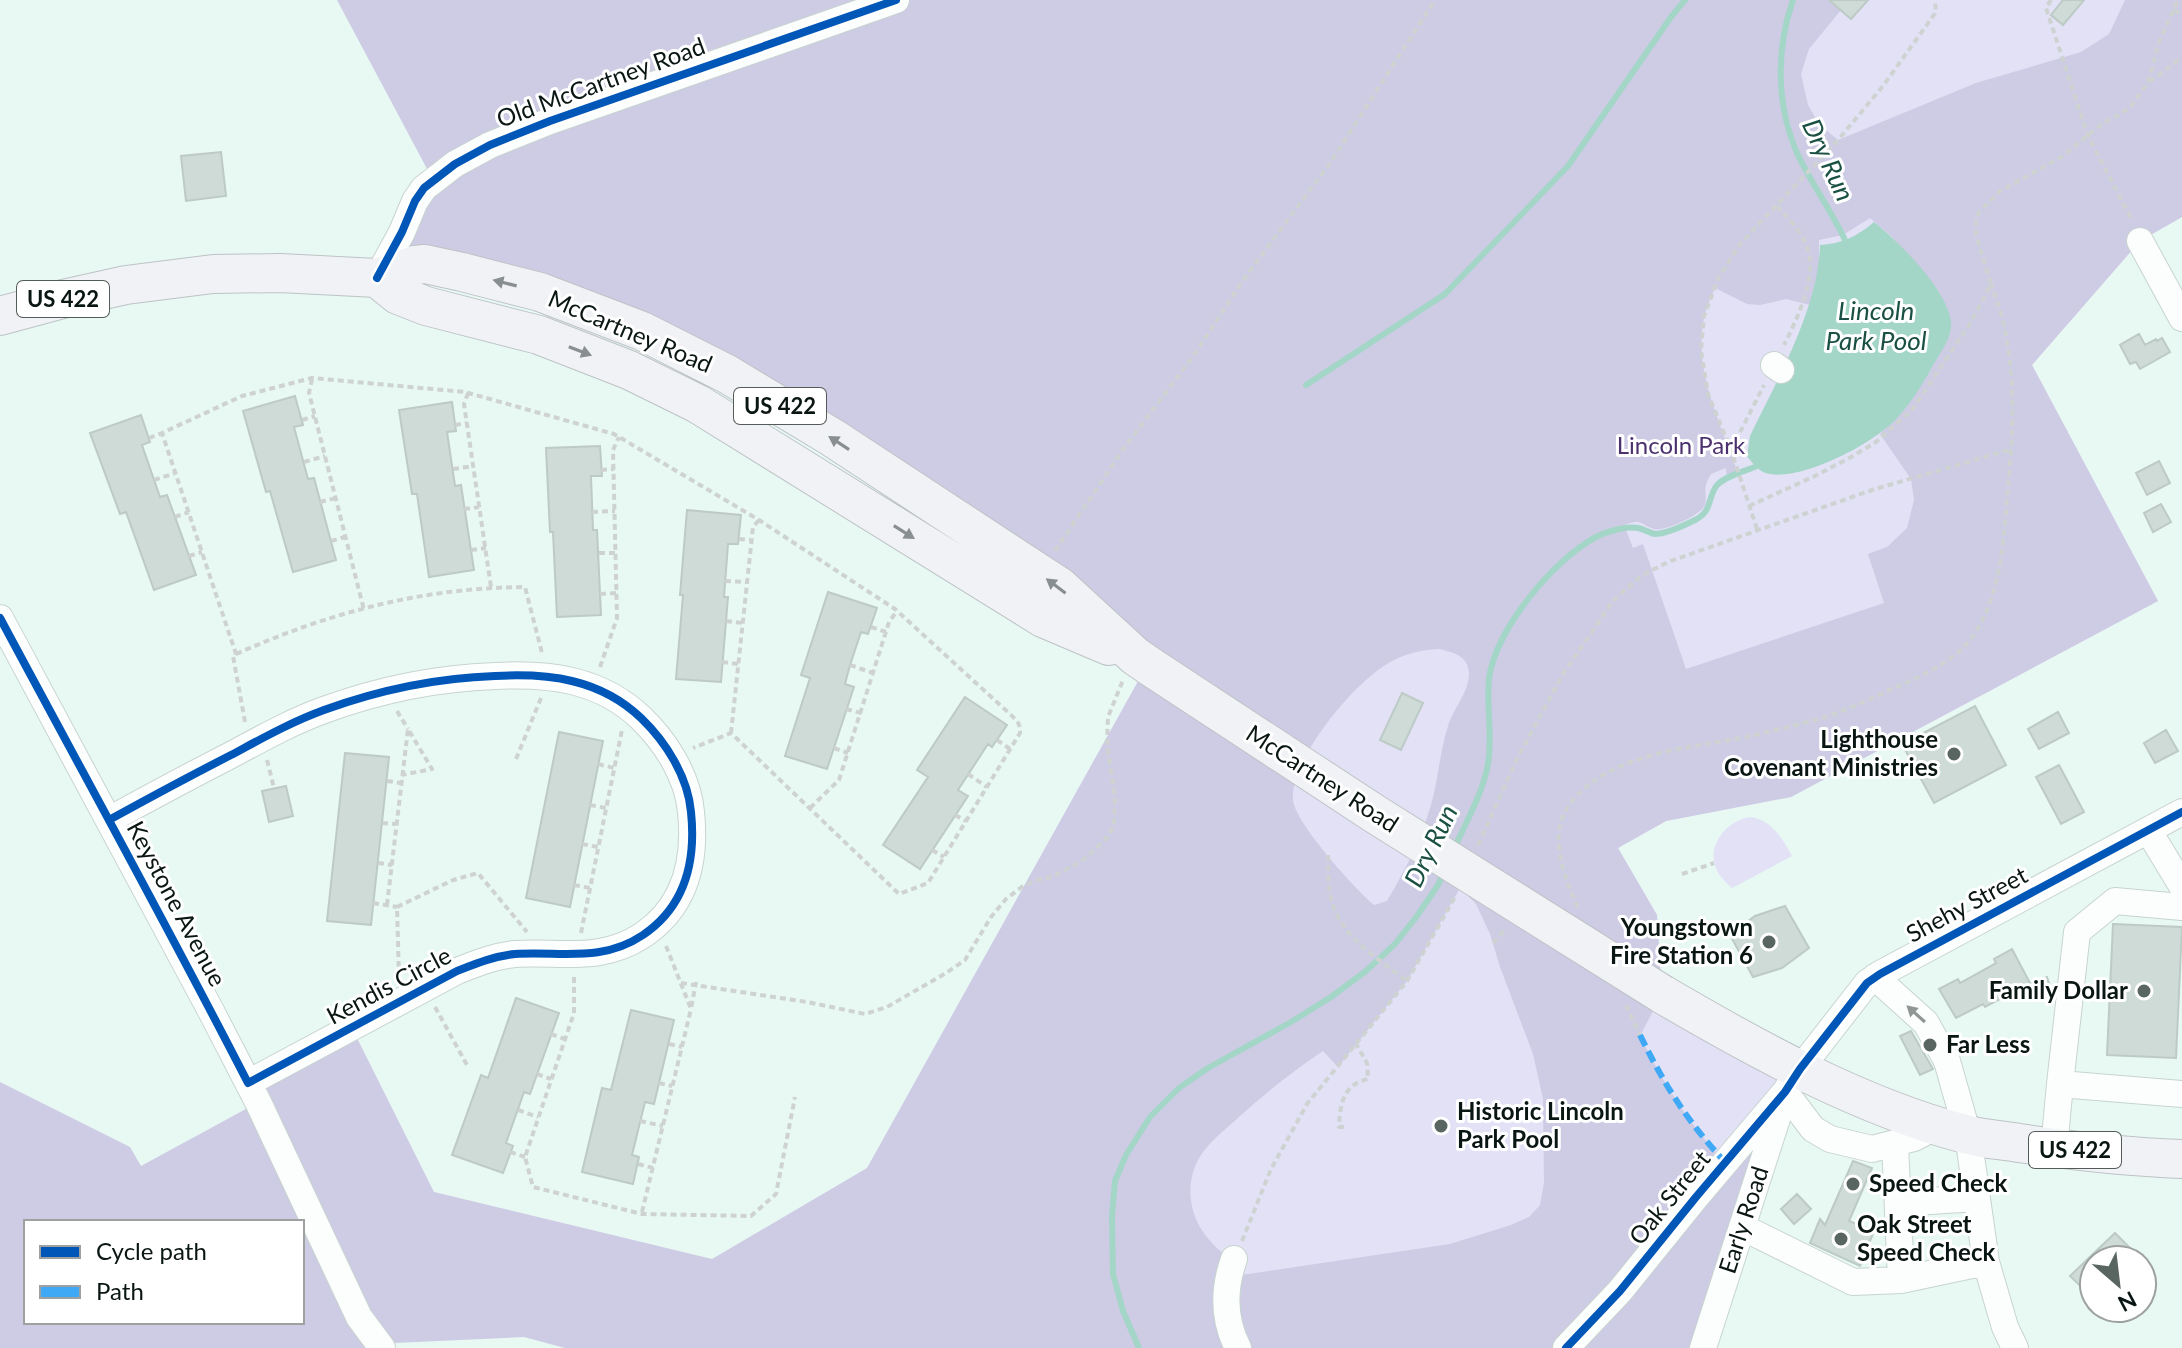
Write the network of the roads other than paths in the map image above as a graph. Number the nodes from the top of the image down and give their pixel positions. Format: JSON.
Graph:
{"nodes":[{"id":1,"x":896,"y":0,"type":"edge"},
{"id":2,"x":2140,"y":241,"type":"road end"},
{"id":3,"x":377,"y":278,"type":"junction"},
{"id":4,"x":0,"y":316,"type":"edge"},
{"id":5,"x":2182,"y":318,"type":"edge"},
{"id":6,"x":0,"y":618,"type":"edge"},
{"id":7,"x":1143,"y":662,"type":"junction"},
{"id":8,"x":2182,"y":812,"type":"edge"},
{"id":9,"x":109,"y":820,"type":"junction"},
{"id":10,"x":2148,"y":830,"type":"junction"},
{"id":11,"x":2182,"y":886,"type":"edge"},
{"id":12,"x":2182,"y":907,"type":"edge"},
{"id":13,"x":1875,"y":977,"type":"junction"},
{"id":14,"x":1793,"y":1080,"type":"junction"},
{"id":15,"x":248,"y":1083,"type":"junction"},
{"id":16,"x":2060,"y":1084,"type":"junction"},
{"id":17,"x":2182,"y":1094,"type":"edge"},
{"id":18,"x":1952,"y":1130,"type":"junction"},
{"id":19,"x":1895,"y":1143,"type":"junction"},
{"id":20,"x":2054,"y":1148,"type":"junction"},
{"id":21,"x":2182,"y":1159,"type":"edge"},
{"id":22,"x":1977,"y":1198,"type":"junction"},
{"id":23,"x":1898,"y":1203,"type":"junction"},
{"id":24,"x":1742,"y":1227,"type":"junction"},
{"id":25,"x":1234,"y":1259,"type":"dead end"},
{"id":26,"x":1986,"y":1262,"type":"junction"},
{"id":27,"x":1901,"y":1280,"type":"junction"},
{"id":28,"x":382,"y":1348,"type":"edge"},
{"id":29,"x":1238,"y":1348,"type":"edge"},
{"id":30,"x":1566,"y":1348,"type":"edge"},
{"id":31,"x":1703,"y":1348,"type":"edge"},
{"id":32,"x":2015,"y":1348,"type":"edge"}],
"edges":[{"from":1,"to":3,"type":"street","name":"Old McCartney Road"},
{"from":2,"to":5,"type":"street"},
{"from":3,"to":4,"type":"highway","name":"McCartney Road","number":"US 422"},
{"from":3,"to":7,"type":"highway","name":"McCartney Road","number":"US 422","one_way":true},
{"from":7,"to":3,"type":"highway","name":"McCartney Road","number":"US 422","one_way":true},
{"from":6,"to":9,"type":"street","name":"Keystone Avenue"},
{"from":7,"to":14,"type":"highway","name":"McCartney Road","number":"US 422","bridge":true},
{"from":8,"to":10,"type":"street","name":"Shehy Street"},
{"from":9,"to":15,"type":"street","name":"Keystone Avenue"},
{"from":9,"to":15,"type":"street","name":"Kendis Circle"},
{"from":10,"to":11,"type":"street"},
{"from":10,"to":13,"type":"street","name":"Shehy Street"},
{"from":12,"to":16,"type":"street"},
{"from":13,"to":14,"type":"street","name":"Shehy Street"},
{"from":18,"to":13,"type":"street","one_way":true},
{"from":14,"to":18,"type":"highway","number":"US 422"},
{"from":14,"to":19,"type":"street"},
{"from":14,"to":24,"type":"street","name":"Early Road"},
{"from":14,"to":30,"type":"street","name":"Oak Street"},
{"from":15,"to":28,"type":"street","name":"Keystone Avenue"},
{"from":16,"to":17,"type":"street"},
{"from":16,"to":20,"type":"street"},
{"from":18,"to":19,"type":"street"},
{"from":18,"to":20,"type":"highway","number":"US 422"},
{"from":18,"to":22,"type":"street"},
{"from":19,"to":23,"type":"street"},
{"from":20,"to":21,"type":"highway","number":"US 422"},
{"from":22,"to":23,"type":"street"},
{"from":22,"to":26,"type":"street"},
{"from":23,"to":27,"type":"street"},
{"from":24,"to":27,"type":"street"},
{"from":24,"to":31,"type":"street","name":"Early Road"},
{"from":25,"to":29,"type":"street"},
{"from":26,"to":27,"type":"street"},
{"from":26,"to":32,"type":"street"}]}
